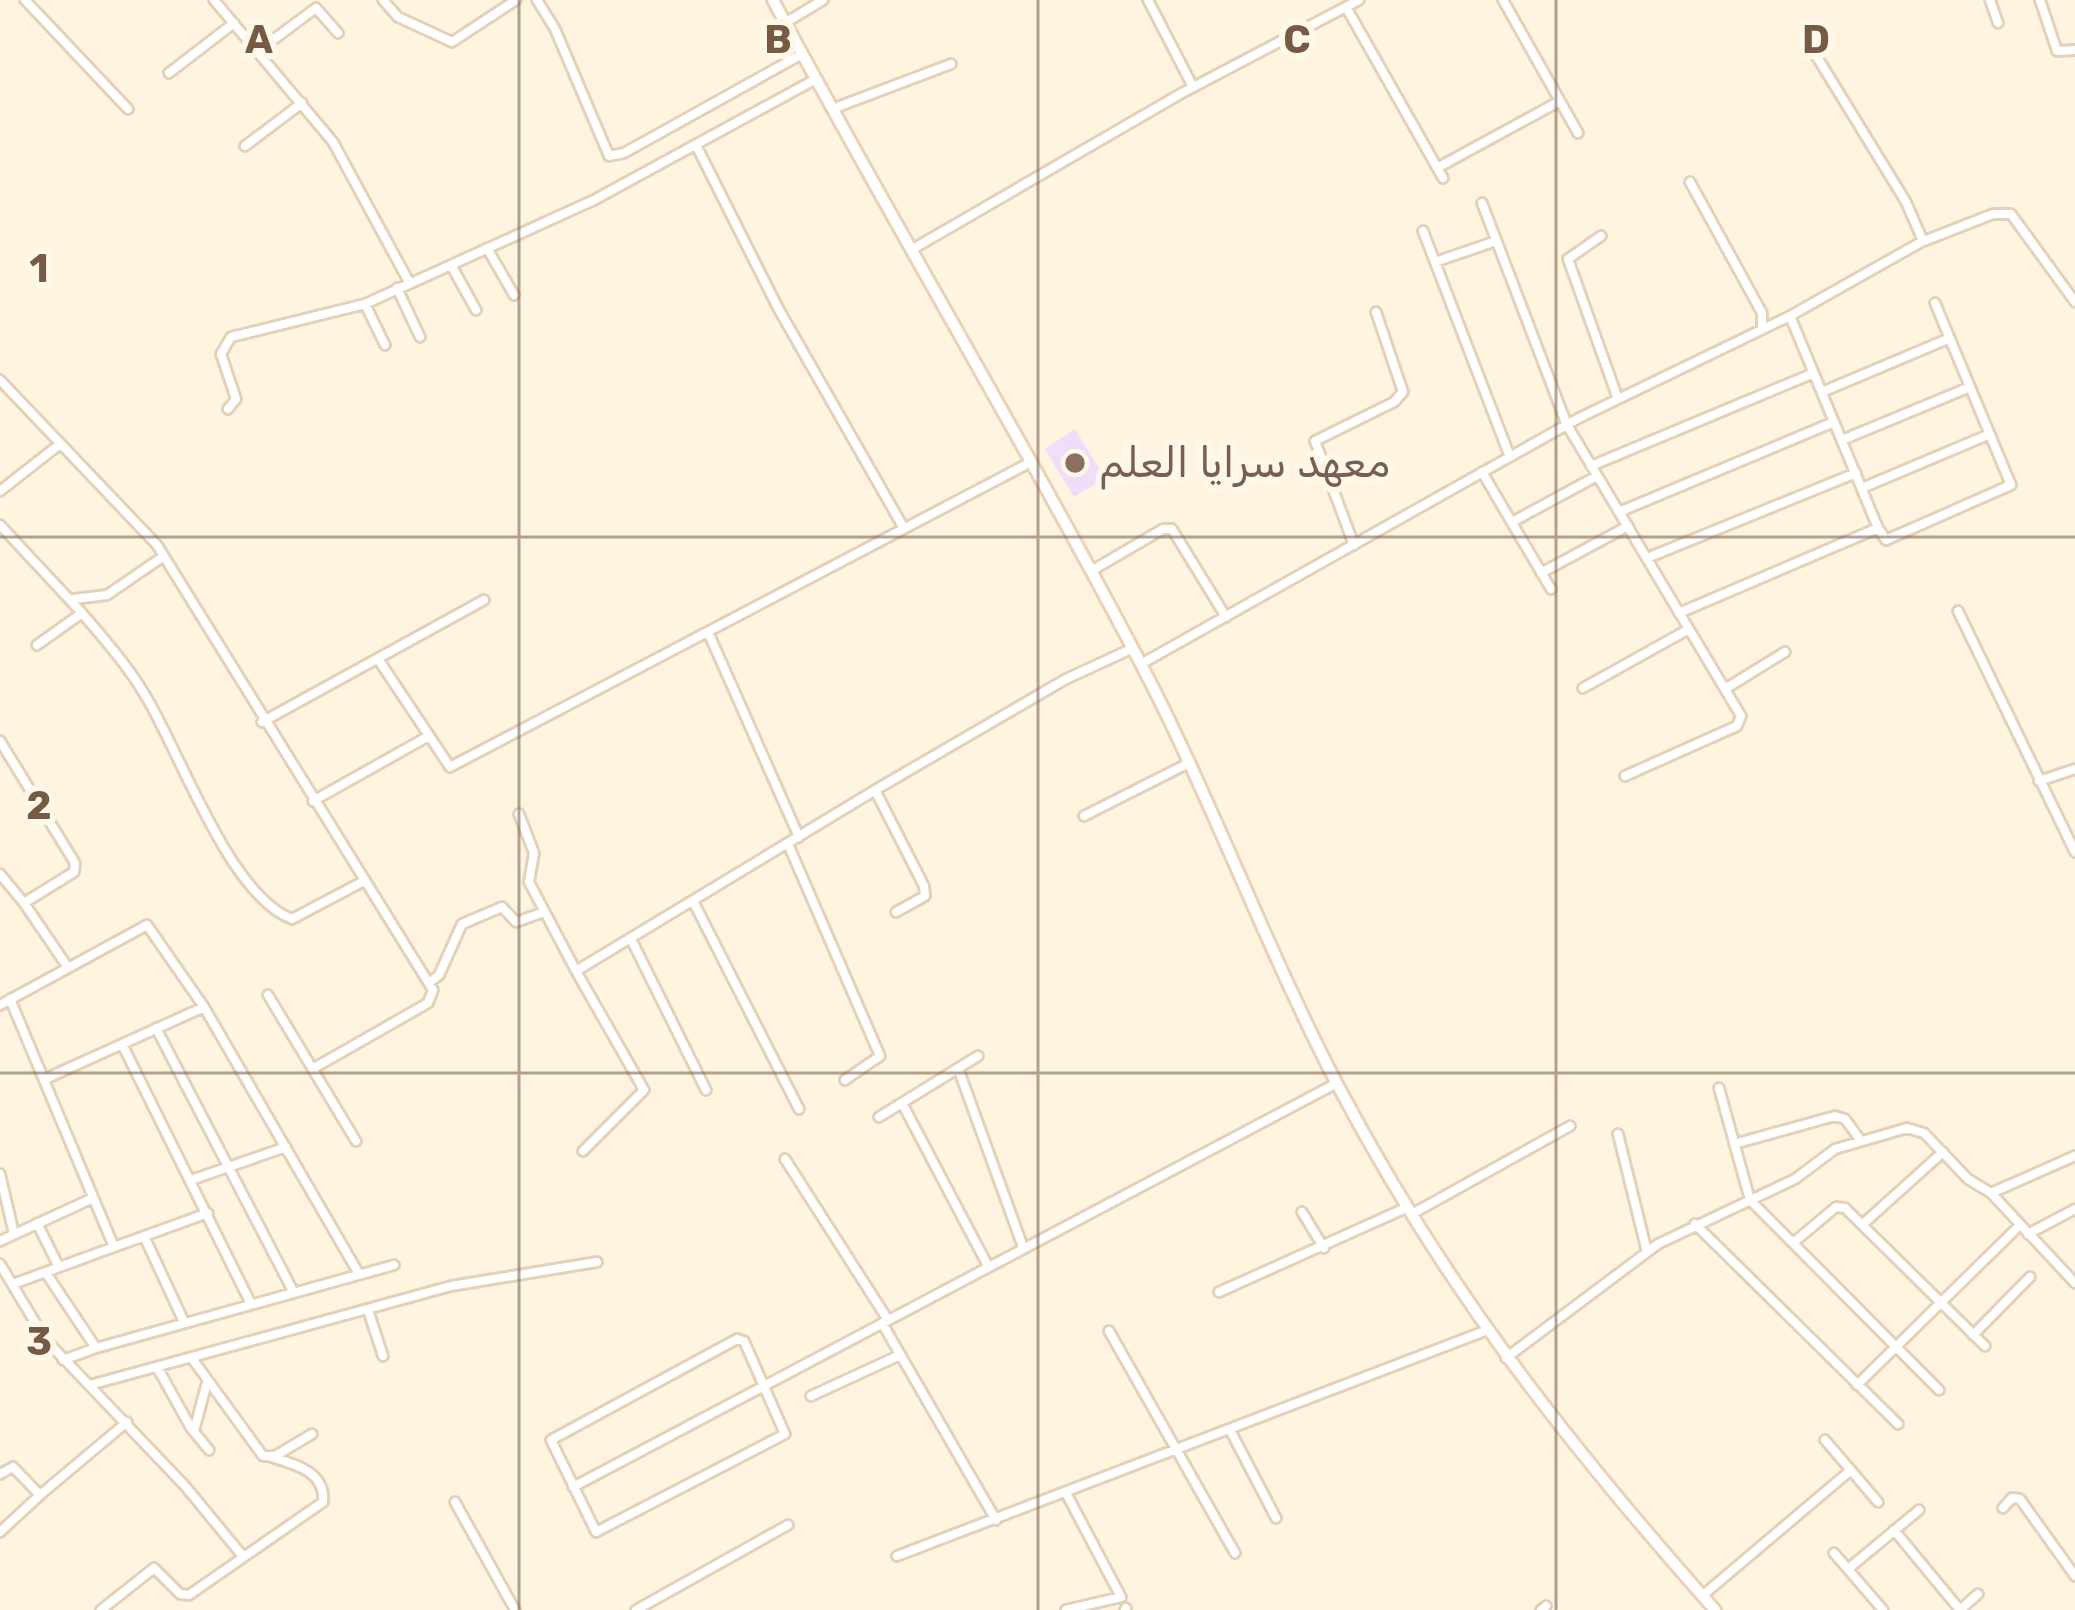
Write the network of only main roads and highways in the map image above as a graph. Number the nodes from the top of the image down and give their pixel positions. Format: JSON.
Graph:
{"nodes":[{"id":1,"x":773,"y":0,"type":"edge"},
{"id":2,"x":1714,"y":1610,"type":"edge"}],
"edges":[{"from":1,"to":2,"type":"main road"}]}
